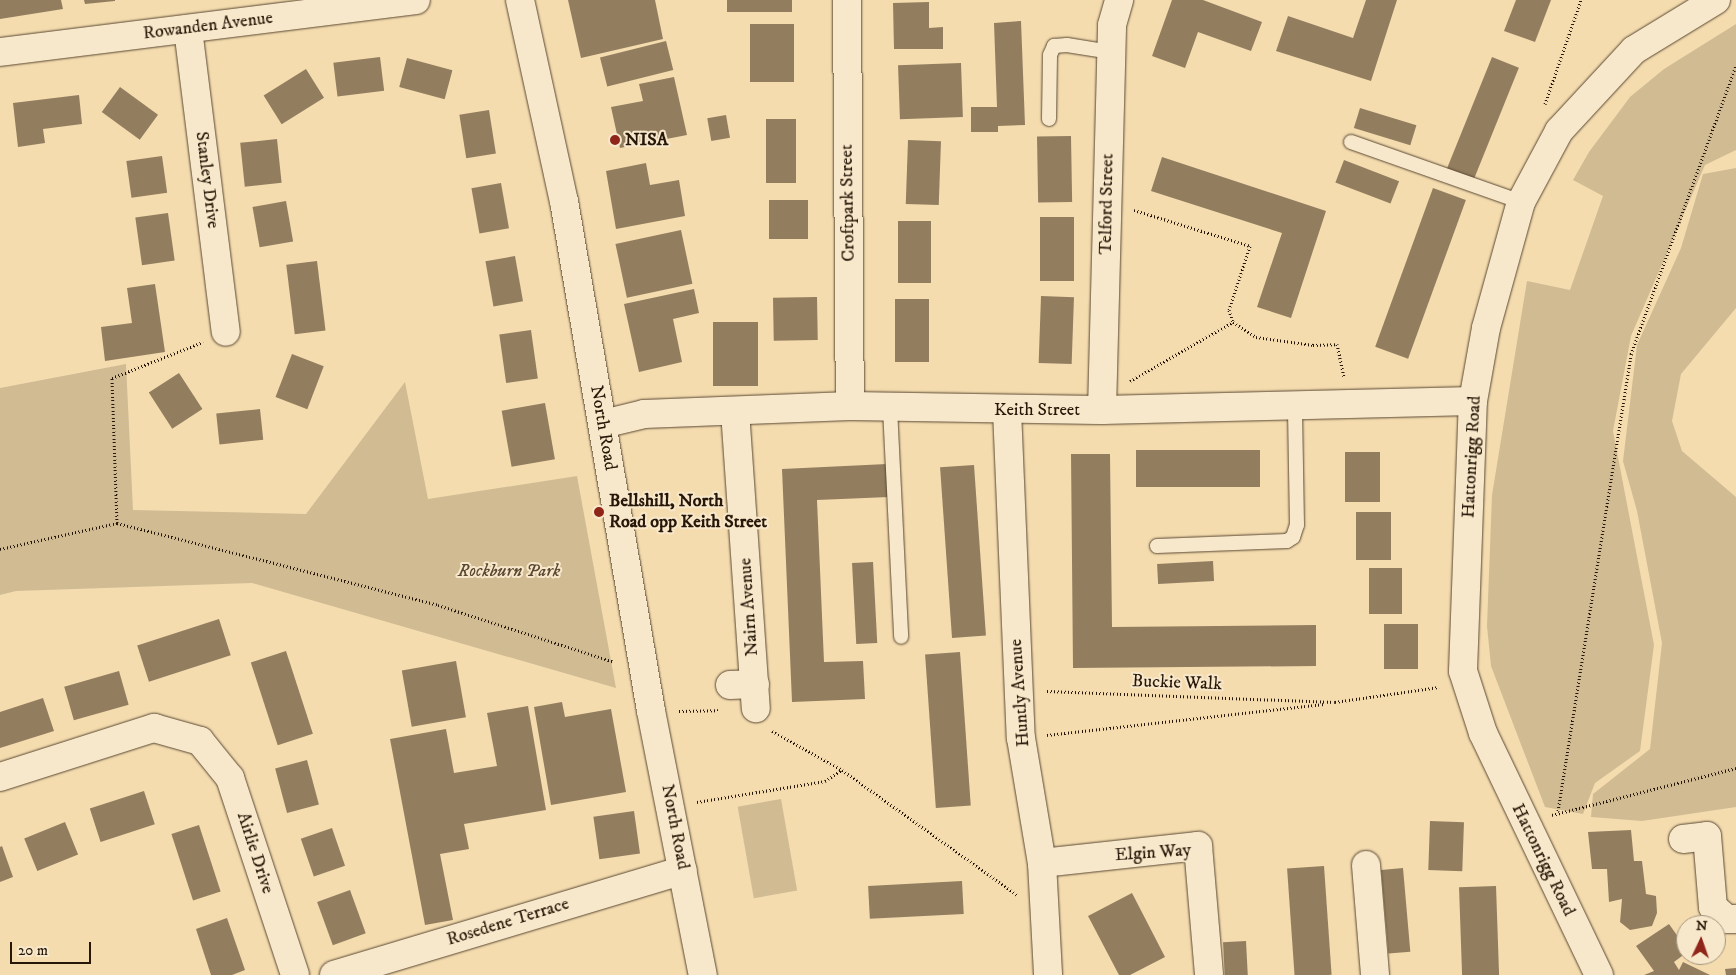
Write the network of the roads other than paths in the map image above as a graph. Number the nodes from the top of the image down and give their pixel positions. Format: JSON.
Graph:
{"nodes":[{"id":1,"x":416,"y":0,"type":"edge"},
{"id":2,"x":520,"y":0,"type":"edge"},
{"id":3,"x":846,"y":0,"type":"edge"},
{"id":4,"x":1119,"y":0,"type":"edge"},
{"id":5,"x":1716,"y":0,"type":"edge"},
{"id":6,"x":188,"y":29,"type":"junction"},
{"id":7,"x":0,"y":52,"type":"edge"},
{"id":8,"x":1111,"y":52,"type":"junction"},
{"id":9,"x":1049,"y":119,"type":"dead end"},
{"id":10,"x":1352,"y":142,"type":"dead end"},
{"id":11,"x":1521,"y":202,"type":"junction"},
{"id":12,"x":226,"y":332,"type":"road end"},
{"id":13,"x":1103,"y":398,"type":"junction"},
{"id":14,"x":1473,"y":401,"type":"junction"},
{"id":15,"x":1295,"y":405,"type":"junction"},
{"id":16,"x":850,"y":406,"type":"junction"},
{"id":17,"x":890,"y":408,"type":"junction"},
{"id":18,"x":1007,"y":410,"type":"junction"},
{"id":19,"x":735,"y":411,"type":"junction"},
{"id":20,"x":602,"y":424,"type":"junction"},
{"id":21,"x":1157,"y":546,"type":"dead end"},
{"id":22,"x":901,"y":637,"type":"dead end"},
{"id":23,"x":740,"y":697,"type":"road end"},
{"id":24,"x":0,"y":777,"type":"edge"},
{"id":25,"x":1683,"y":839,"type":"dead end"},
{"id":26,"x":1042,"y":863,"type":"junction"},
{"id":27,"x":1366,"y":865,"type":"dead end"},
{"id":28,"x":683,"y":870,"type":"junction"},
{"id":29,"x":1736,"y":919,"type":"edge"},
{"id":30,"x":295,"y":975,"type":"edge"},
{"id":31,"x":334,"y":975,"type":"edge"},
{"id":32,"x":703,"y":975,"type":"edge"},
{"id":33,"x":1048,"y":975,"type":"edge"},
{"id":34,"x":1209,"y":975,"type":"edge"},
{"id":35,"x":1374,"y":975,"type":"edge"},
{"id":36,"x":1599,"y":975,"type":"edge"}],
"edges":[{"from":1,"to":6,"type":"street","name":"Rowanden Avenue"},
{"from":2,"to":20,"type":"street","name":"North Road"},
{"from":3,"to":16,"type":"street","name":"Croftpark Street"},
{"from":4,"to":8,"type":"street","name":"Telford Street"},
{"from":5,"to":11,"type":"street","name":"Hattonrigg Road"},
{"from":6,"to":7,"type":"street","name":"Rowanden Avenue"},
{"from":6,"to":12,"type":"street","name":"Stanley Drive"},
{"from":8,"to":9,"type":"lane"},
{"from":8,"to":13,"type":"street","name":"Telford Street"},
{"from":10,"to":11,"type":"lane"},
{"from":11,"to":14,"type":"street","name":"Hattonrigg Road"},
{"from":13,"to":15,"type":"street","name":"Keith Street"},
{"from":13,"to":18,"type":"street","name":"Keith Street"},
{"from":14,"to":15,"type":"street","name":"Keith Street"},
{"from":14,"to":36,"type":"street","name":"Hattonrigg Road"},
{"from":15,"to":21,"type":"lane"},
{"from":16,"to":17,"type":"street","name":"Keith Street"},
{"from":16,"to":19,"type":"street","name":"Keith Street"},
{"from":17,"to":18,"type":"street","name":"Keith Street"},
{"from":17,"to":22,"type":"lane"},
{"from":18,"to":26,"type":"street","name":"Huntly Avenue"},
{"from":19,"to":20,"type":"street","name":"Keith Street"},
{"from":19,"to":23,"type":"street","name":"Nairn Avenue"},
{"from":20,"to":28,"type":"street","name":"North Road"},
{"from":24,"to":30,"type":"street","name":"Airlie Drive"},
{"from":25,"to":29,"type":"street"},
{"from":26,"to":33,"type":"street","name":"Huntly Avenue"},
{"from":26,"to":34,"type":"street","name":"Elgin Way"},
{"from":27,"to":35,"type":"street"},
{"from":28,"to":31,"type":"street","name":"Rosedene Terrace"},
{"from":28,"to":32,"type":"street","name":"North Road"}]}
